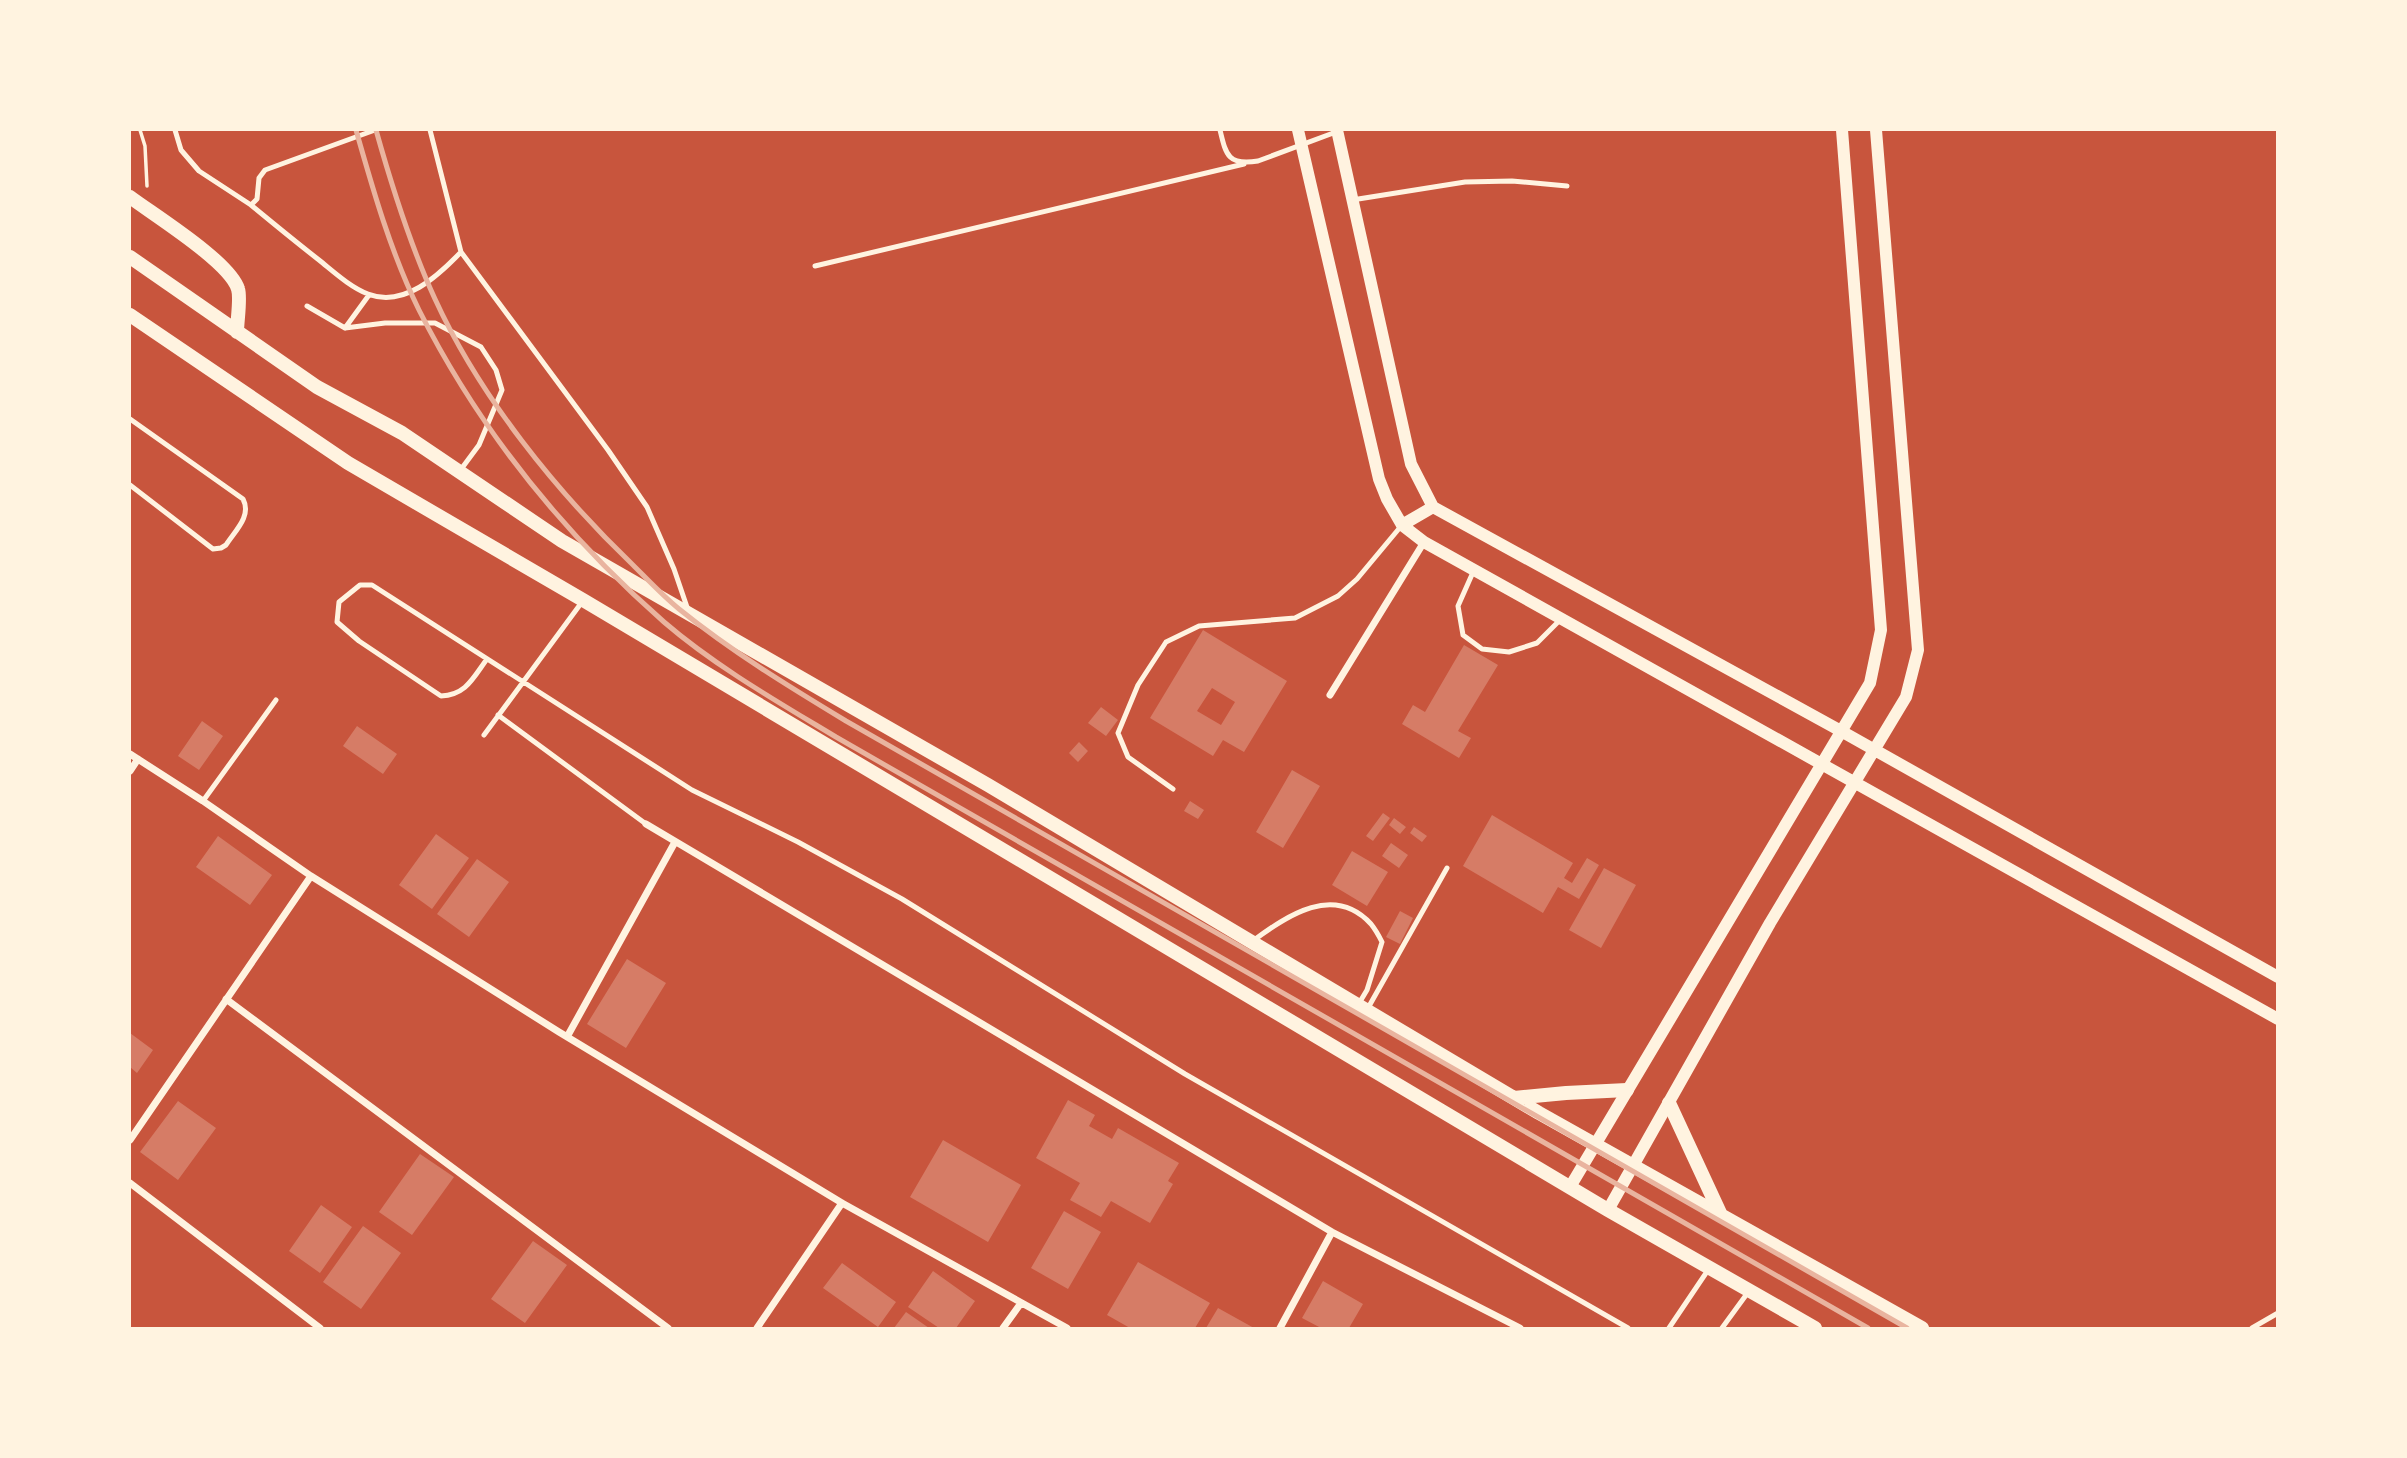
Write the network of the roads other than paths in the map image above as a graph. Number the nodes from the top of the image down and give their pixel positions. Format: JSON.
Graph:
{"nodes":[{"id":1,"x":175,"y":130,"type":"edge"},
{"id":2,"x":375,"y":130,"type":"edge"},
{"id":3,"x":430,"y":130,"type":"edge"},
{"id":4,"x":1220,"y":130,"type":"edge"},
{"id":5,"x":1298,"y":130,"type":"edge"},
{"id":6,"x":1842,"y":130,"type":"edge"},
{"id":7,"x":1876,"y":130,"type":"edge"},
{"id":8,"x":1337,"y":131,"type":"edge"},
{"id":9,"x":1301,"y":144,"type":"junction"},
{"id":10,"x":1244,"y":163,"type":"junction"},
{"id":11,"x":1567,"y":186,"type":"dead end"},
{"id":12,"x":130,"y":197,"type":"edge"},
{"id":13,"x":1352,"y":200,"type":"junction"},
{"id":14,"x":251,"y":205,"type":"junction"},
{"id":15,"x":461,"y":252,"type":"junction"},
{"id":16,"x":130,"y":257,"type":"edge"},
{"id":17,"x":815,"y":266,"type":"dead end"},
{"id":18,"x":369,"y":295,"type":"junction"},
{"id":19,"x":307,"y":306,"type":"dead end"},
{"id":20,"x":130,"y":315,"type":"edge"},
{"id":21,"x":345,"y":328,"type":"junction"},
{"id":22,"x":237,"y":332,"type":"junction"},
{"id":23,"x":130,"y":419,"type":"edge"},
{"id":24,"x":459,"y":472,"type":"junction"},
{"id":25,"x":130,"y":485,"type":"edge"},
{"id":26,"x":1433,"y":507,"type":"junction"},
{"id":27,"x":1402,"y":525,"type":"junction"},
{"id":28,"x":1424,"y":542,"type":"junction"},
{"id":29,"x":1474,"y":570,"type":"junction"},
{"id":30,"x":583,"y":600,"type":"junction"},
{"id":31,"x":689,"y":614,"type":"junction"},
{"id":32,"x":1563,"y":618,"type":"junction"},
{"id":33,"x":487,"y":659,"type":"junction"},
{"id":34,"x":524,"y":683,"type":"junction"},
{"id":35,"x":1330,"y":695,"type":"dead end"},
{"id":36,"x":276,"y":700,"type":"dead end"},
{"id":37,"x":498,"y":715,"type":"junction"},
{"id":38,"x":1841,"y":731,"type":"junction"},
{"id":39,"x":484,"y":735,"type":"dead end"},
{"id":40,"x":1874,"y":750,"type":"junction"},
{"id":41,"x":130,"y":754,"type":"edge"},
{"id":42,"x":138,"y":760,"type":"junction"},
{"id":43,"x":1822,"y":763,"type":"junction"},
{"id":44,"x":130,"y":771,"type":"edge"},
{"id":45,"x":1855,"y":782,"type":"junction"},
{"id":46,"x":1172,"y":789,"type":"dead end"},
{"id":47,"x":203,"y":801,"type":"junction"},
{"id":48,"x":646,"y":824,"type":"joint"},
{"id":49,"x":675,"y":842,"type":"junction"},
{"id":50,"x":1447,"y":867,"type":"dead end"},
{"id":51,"x":311,"y":876,"type":"junction"},
{"id":52,"x":1251,"y":942,"type":"junction"},
{"id":53,"x":2277,"y":977,"type":"edge"},
{"id":54,"x":226,"y":999,"type":"junction"},
{"id":55,"x":1362,"y":1008,"type":"junction"},
{"id":56,"x":2277,"y":1019,"type":"edge"},
{"id":57,"x":566,"y":1037,"type":"junction"},
{"id":58,"x":1627,"y":1090,"type":"junction"},
{"id":59,"x":1514,"y":1098,"type":"junction"},
{"id":60,"x":1669,"y":1103,"type":"junction"},
{"id":61,"x":130,"y":1140,"type":"edge"},
{"id":62,"x":1596,"y":1143,"type":"junction"},
{"id":63,"x":1634,"y":1164,"type":"junction"},
{"id":64,"x":130,"y":1183,"type":"edge"},
{"id":65,"x":1570,"y":1187,"type":"junction"},
{"id":66,"x":842,"y":1203,"type":"junction"},
{"id":67,"x":1608,"y":1210,"type":"junction"},
{"id":68,"x":1721,"y":1214,"type":"junction"},
{"id":69,"x":1332,"y":1232,"type":"junction"},
{"id":70,"x":1709,"y":1268,"type":"junction"},
{"id":71,"x":1749,"y":1291,"type":"junction"},
{"id":72,"x":1021,"y":1303,"type":"junction"},
{"id":73,"x":2277,"y":1313,"type":"edge"},
{"id":74,"x":320,"y":1328,"type":"edge"},
{"id":75,"x":668,"y":1328,"type":"edge"},
{"id":76,"x":757,"y":1328,"type":"edge"},
{"id":77,"x":1003,"y":1328,"type":"edge"},
{"id":78,"x":1067,"y":1328,"type":"edge"},
{"id":79,"x":1280,"y":1328,"type":"edge"},
{"id":80,"x":1520,"y":1328,"type":"edge"},
{"id":81,"x":1628,"y":1328,"type":"edge"},
{"id":82,"x":1669,"y":1328,"type":"edge"},
{"id":83,"x":1722,"y":1328,"type":"edge"},
{"id":84,"x":1815,"y":1328,"type":"edge"},
{"id":85,"x":1922,"y":1328,"type":"edge"},
{"id":86,"x":2252,"y":1328,"type":"edge"}],
"edges":[{"from":1,"to":14,"type":"lane"},
{"from":2,"to":14,"type":"lane"},
{"from":3,"to":15,"type":"lane"},
{"from":4,"to":10,"type":"lane"},
{"from":5,"to":9,"type":"street"},
{"from":6,"to":38,"type":"street"},
{"from":7,"to":40,"type":"street"},
{"from":8,"to":9,"type":"lane"},
{"from":8,"to":13,"type":"street"},
{"from":9,"to":10,"type":"lane"},
{"from":9,"to":27,"type":"street"},
{"from":10,"to":17,"type":"lane"},
{"from":11,"to":13,"type":"lane"},
{"from":12,"to":22,"type":"main road"},
{"from":13,"to":26,"type":"street"},
{"from":14,"to":18,"type":"lane"},
{"from":15,"to":18,"type":"lane"},
{"from":15,"to":31,"type":"lane"},
{"from":16,"to":22,"type":"main road"},
{"from":18,"to":21,"type":"lane"},
{"from":19,"to":21,"type":"lane"},
{"from":20,"to":30,"type":"main road"},
{"from":21,"to":24,"type":"lane"},
{"from":22,"to":24,"type":"main road"},
{"from":23,"to":25,"type":"lane"},
{"from":24,"to":31,"type":"main road"},
{"from":26,"to":27,"type":"street"},
{"from":26,"to":38,"type":"street"},
{"from":27,"to":28,"type":"street"},
{"from":27,"to":46,"type":"lane"},
{"from":28,"to":29,"type":"street"},
{"from":28,"to":35,"type":"street"},
{"from":29,"to":32,"type":"street"},
{"from":29,"to":32,"type":"lane"},
{"from":30,"to":34,"type":"lane"},
{"from":30,"to":65,"type":"main road"},
{"from":31,"to":52,"type":"main road"},
{"from":32,"to":43,"type":"street"},
{"from":33,"to":33,"type":"lane"},
{"from":33,"to":34,"type":"lane"},
{"from":34,"to":37,"type":"lane"},
{"from":34,"to":81,"type":"lane"},
{"from":36,"to":47,"type":"lane"},
{"from":37,"to":39,"type":"lane"},
{"from":37,"to":48,"type":"lane"},
{"from":38,"to":40,"type":"street"},
{"from":38,"to":43,"type":"street"},
{"from":40,"to":45,"type":"street"},
{"from":40,"to":53,"type":"street"},
{"from":41,"to":42,"type":"street"},
{"from":42,"to":44,"type":"street"},
{"from":42,"to":47,"type":"street"},
{"from":43,"to":45,"type":"street"},
{"from":43,"to":58,"type":"street"},
{"from":45,"to":56,"type":"street"},
{"from":45,"to":60,"type":"street"},
{"from":47,"to":51,"type":"street"},
{"from":48,"to":49,"type":"street"},
{"from":49,"to":57,"type":"street"},
{"from":49,"to":69,"type":"street"},
{"from":50,"to":55,"type":"lane"},
{"from":51,"to":54,"type":"street"},
{"from":51,"to":57,"type":"street"},
{"from":52,"to":55,"type":"main road"},
{"from":52,"to":55,"type":"lane"},
{"from":54,"to":61,"type":"street"},
{"from":54,"to":75,"type":"street"},
{"from":55,"to":59,"type":"main road"},
{"from":57,"to":66,"type":"street"},
{"from":58,"to":59,"type":"main road"},
{"from":58,"to":62,"type":"street"},
{"from":59,"to":62,"type":"main road"},
{"from":60,"to":63,"type":"street"},
{"from":60,"to":68,"type":"main road"},
{"from":62,"to":63,"type":"main road"},
{"from":62,"to":65,"type":"street"},
{"from":63,"to":67,"type":"street"},
{"from":63,"to":68,"type":"main road"},
{"from":64,"to":74,"type":"street"},
{"from":65,"to":67,"type":"main road"},
{"from":66,"to":72,"type":"street"},
{"from":66,"to":76,"type":"street"},
{"from":67,"to":70,"type":"main road"},
{"from":68,"to":85,"type":"main road"},
{"from":69,"to":79,"type":"street"},
{"from":69,"to":80,"type":"street"},
{"from":70,"to":71,"type":"main road"},
{"from":70,"to":82,"type":"lane"},
{"from":71,"to":83,"type":"lane"},
{"from":71,"to":84,"type":"main road"},
{"from":72,"to":77,"type":"street"},
{"from":72,"to":78,"type":"street"},
{"from":73,"to":86,"type":"lane"}]}
